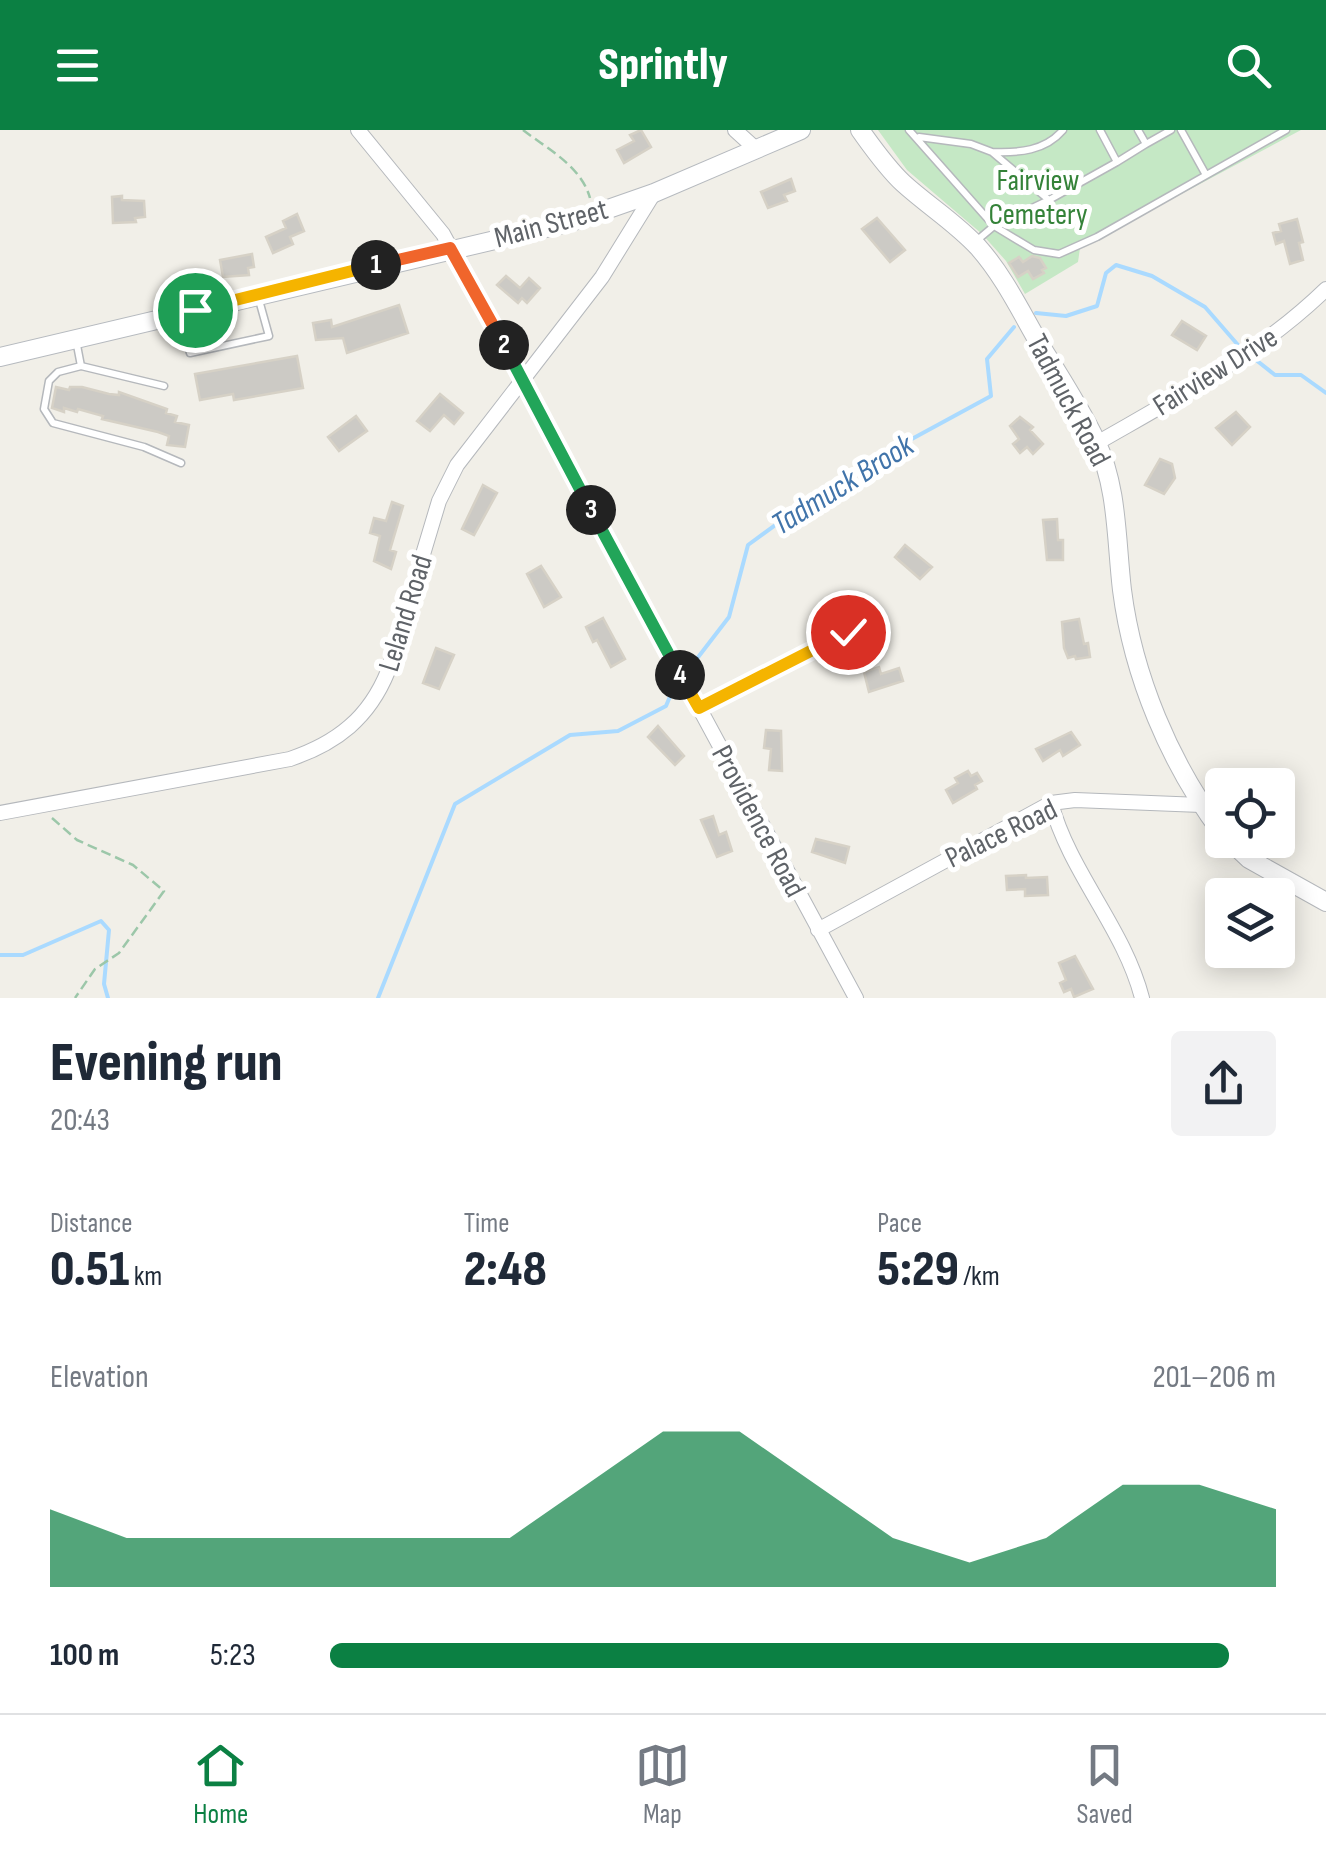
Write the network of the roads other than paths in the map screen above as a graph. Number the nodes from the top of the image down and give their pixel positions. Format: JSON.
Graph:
{"nodes":[{"id":1,"x":358,"y":130,"type":"edge"},
{"id":2,"x":735,"y":130,"type":"edge"},
{"id":3,"x":801,"y":130,"type":"edge"},
{"id":4,"x":860,"y":130,"type":"edge"},
{"id":5,"x":909,"y":130,"type":"edge"},
{"id":6,"x":1063,"y":130,"type":"edge"},
{"id":7,"x":1100,"y":130,"type":"edge"},
{"id":8,"x":1138,"y":130,"type":"edge"},
{"id":9,"x":1171,"y":130,"type":"edge"},
{"id":10,"x":1180,"y":130,"type":"edge"},
{"id":11,"x":1286,"y":130,"type":"edge"},
{"id":12,"x":918,"y":137,"type":"junction"},
{"id":13,"x":1146,"y":144,"type":"junction"},
{"id":14,"x":756,"y":150,"type":"junction"},
{"id":15,"x":992,"y":152,"type":"junction"},
{"id":16,"x":1117,"y":162,"type":"junction"},
{"id":17,"x":1206,"y":175,"type":"junction"},
{"id":18,"x":654,"y":193,"type":"junction"},
{"id":19,"x":1049,"y":200,"type":"junction"},
{"id":20,"x":994,"y":226,"type":"junction"},
{"id":21,"x":974,"y":243,"type":"junction"},
{"id":22,"x":450,"y":248,"type":"junction"},
{"id":23,"x":1326,"y":290,"type":"edge"},
{"id":24,"x":258,"y":294,"type":"junction"},
{"id":25,"x":179,"y":314,"type":"junction"},
{"id":26,"x":76,"y":338,"type":"junction"},
{"id":27,"x":0,"y":357,"type":"edge"},
{"id":28,"x":81,"y":366,"type":"junction"},
{"id":29,"x":522,"y":376,"type":"junction"},
{"id":30,"x":164,"y":386,"type":"dead end"},
{"id":31,"x":1097,"y":443,"type":"junction"},
{"id":32,"x":181,"y":463,"type":"dead end"},
{"id":33,"x":880,"y":622,"type":"dead end"},
{"id":34,"x":699,"y":708,"type":"junction"},
{"id":35,"x":1051,"y":803,"type":"junction"},
{"id":36,"x":1201,"y":805,"type":"junction"},
{"id":37,"x":1205,"y":810,"type":"edge"},
{"id":38,"x":0,"y":813,"type":"edge"},
{"id":39,"x":1248,"y":858,"type":"edge"},
{"id":40,"x":1326,"y":902,"type":"edge"},
{"id":41,"x":818,"y":930,"type":"junction"},
{"id":42,"x":856,"y":998,"type":"edge"},
{"id":43,"x":1142,"y":998,"type":"edge"}],
"edges":[{"from":1,"to":22,"type":"street","name":"Providence Road"},
{"from":2,"to":14,"type":"street"},
{"from":3,"to":14,"type":"street","name":"Main Street"},
{"from":4,"to":21,"type":"street","name":"Tadmuck Road"},
{"from":5,"to":12,"type":"lane"},
{"from":6,"to":15,"type":"lane"},
{"from":7,"to":16,"type":"lane"},
{"from":8,"to":13,"type":"lane"},
{"from":9,"to":13,"type":"lane"},
{"from":10,"to":17,"type":"lane"},
{"from":11,"to":17,"type":"lane"},
{"from":12,"to":15,"type":"lane"},
{"from":12,"to":20,"type":"lane"},
{"from":13,"to":16,"type":"lane"},
{"from":14,"to":18,"type":"street","name":"Main Street"},
{"from":15,"to":19,"type":"lane"},
{"from":16,"to":19,"type":"lane"},
{"from":17,"to":20,"type":"lane"},
{"from":18,"to":22,"type":"street","name":"Main Street"},
{"from":18,"to":29,"type":"street","name":"Leland Road"},
{"from":19,"to":20,"type":"lane"},
{"from":20,"to":21,"type":"lane"},
{"from":21,"to":31,"type":"street","name":"Tadmuck Road"},
{"from":22,"to":24,"type":"street","name":"Main Street"},
{"from":22,"to":29,"type":"street","name":"Providence Road"},
{"from":23,"to":31,"type":"street","name":"Fairview Drive"},
{"from":24,"to":25,"type":"street","name":"Main Street"},
{"from":24,"to":25,"type":"lane"},
{"from":25,"to":26,"type":"street","name":"Main Street"},
{"from":26,"to":27,"type":"street","name":"Main Street"},
{"from":26,"to":28,"type":"lane"},
{"from":28,"to":30,"type":"lane"},
{"from":28,"to":32,"type":"lane"},
{"from":29,"to":34,"type":"street","name":"Providence Road"},
{"from":29,"to":38,"type":"street","name":"Leland Road"},
{"from":31,"to":36,"type":"street","name":"Tadmuck Road"},
{"from":33,"to":34,"type":"street"},
{"from":34,"to":41,"type":"street","name":"Providence Road"},
{"from":35,"to":36,"type":"street","name":"Palace Road"},
{"from":35,"to":41,"type":"street","name":"Palace Road"},
{"from":35,"to":43,"type":"street"},
{"from":36,"to":37,"type":"street","name":"Tadmuck Road"},
{"from":39,"to":40,"type":"street"},
{"from":41,"to":42,"type":"street","name":"Providence Road"}]}
